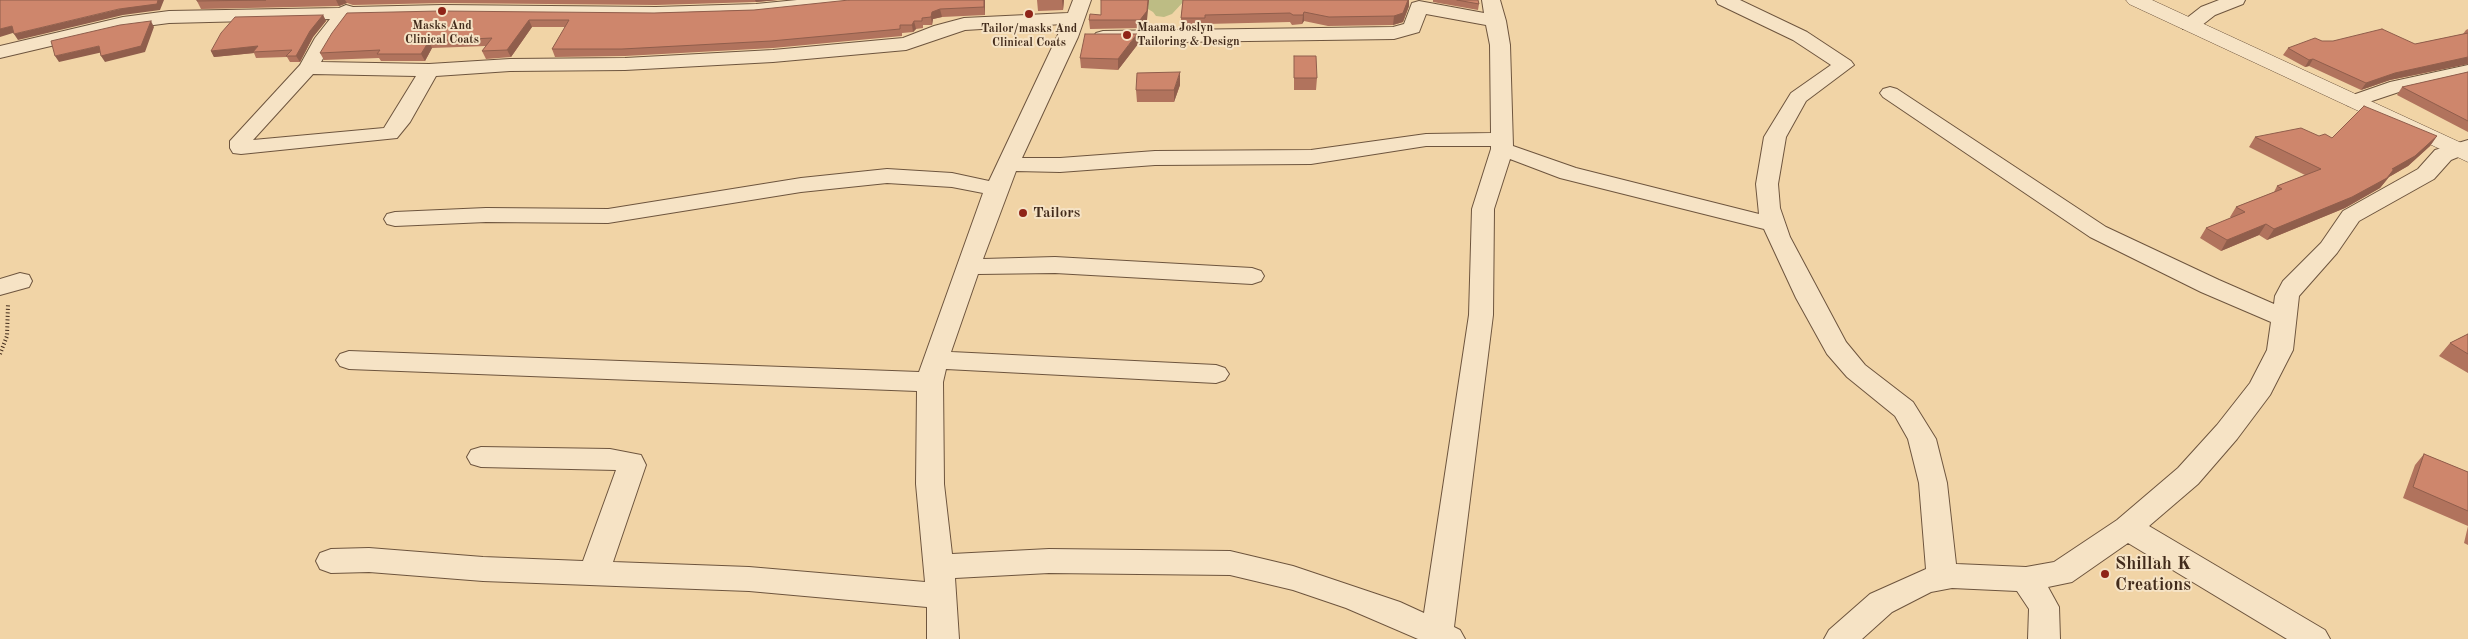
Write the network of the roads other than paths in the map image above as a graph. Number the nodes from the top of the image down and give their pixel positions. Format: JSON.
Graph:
{"nodes":[{"id":1,"x":849,"y":0,"type":"edge"},
{"id":2,"x":1726,"y":0,"type":"edge"},
{"id":3,"x":2136,"y":0,"type":"edge"},
{"id":4,"x":2236,"y":0,"type":"edge"},
{"id":5,"x":1418,"y":4,"type":"edge"},
{"id":6,"x":447,"y":5,"type":"edge"},
{"id":7,"x":584,"y":6,"type":"edge"},
{"id":8,"x":678,"y":6,"type":"edge"},
{"id":9,"x":1494,"y":10,"type":"edge"},
{"id":10,"x":346,"y":12,"type":"junction"},
{"id":11,"x":1075,"y":18,"type":"edge"},
{"id":12,"x":2190,"y":25,"type":"junction"},
{"id":13,"x":0,"y":52,"type":"edge"},
{"id":14,"x":308,"y":68,"type":"junction"},
{"id":15,"x":429,"y":70,"type":"junction"},
{"id":16,"x":2468,"y":71,"type":"edge"},
{"id":17,"x":1890,"y":93,"type":"dead end"},
{"id":18,"x":2354,"y":101,"type":"junction"},
{"id":19,"x":1502,"y":144,"type":"junction"},
{"id":20,"x":2464,"y":150,"type":"edge"},
{"id":21,"x":1008,"y":164,"type":"junction"},
{"id":22,"x":996,"y":190,"type":"junction"},
{"id":23,"x":395,"y":219,"type":"dead end"},
{"id":24,"x":1772,"y":224,"type":"junction"},
{"id":25,"x":969,"y":267,"type":"junction"},
{"id":26,"x":1252,"y":276,"type":"dead end"},
{"id":27,"x":2285,"y":318,"type":"junction"},
{"id":28,"x":349,"y":360,"type":"dead end"},
{"id":29,"x":933,"y":371,"type":"junction"},
{"id":30,"x":1216,"y":374,"type":"dead end"},
{"id":31,"x":481,"y":457,"type":"dead end"},
{"id":32,"x":2127,"y":528,"type":"junction"},
{"id":33,"x":331,"y":561,"type":"dead end"},
{"id":34,"x":594,"y":573,"type":"junction"},
{"id":35,"x":1940,"y":577,"type":"junction"},
{"id":36,"x":2026,"y":579,"type":"junction"},
{"id":37,"x":941,"y":581,"type":"junction"},
{"id":38,"x":1443,"y":636,"type":"edge"},
{"id":39,"x":943,"y":639,"type":"edge"},
{"id":40,"x":1840,"y":639,"type":"edge"},
{"id":41,"x":2044,"y":639,"type":"edge"},
{"id":42,"x":2314,"y":639,"type":"edge"}],
"edges":[{"from":1,"to":8,"type":"street"},
{"from":2,"to":24,"type":"street"},
{"from":3,"to":12,"type":"street"},
{"from":4,"to":12,"type":"street"},
{"from":5,"to":9,"type":"street"},
{"from":5,"to":11,"type":"street"},
{"from":6,"to":7,"type":"street"},
{"from":6,"to":10,"type":"street"},
{"from":7,"to":8,"type":"street"},
{"from":9,"to":19,"type":"street"},
{"from":10,"to":13,"type":"street"},
{"from":10,"to":14,"type":"street"},
{"from":11,"to":15,"type":"street"},
{"from":11,"to":21,"type":"street"},
{"from":12,"to":18,"type":"street"},
{"from":14,"to":15,"type":"street"},
{"from":14,"to":15,"type":"street"},
{"from":16,"to":18,"type":"street"},
{"from":17,"to":27,"type":"street"},
{"from":18,"to":20,"type":"street"},
{"from":19,"to":21,"type":"street"},
{"from":19,"to":24,"type":"street"},
{"from":19,"to":38,"type":"street"},
{"from":20,"to":27,"type":"street"},
{"from":21,"to":22,"type":"street"},
{"from":22,"to":23,"type":"street"},
{"from":22,"to":25,"type":"street"},
{"from":24,"to":35,"type":"street"},
{"from":25,"to":26,"type":"street"},
{"from":25,"to":29,"type":"street"},
{"from":27,"to":32,"type":"street"},
{"from":28,"to":29,"type":"street"},
{"from":29,"to":30,"type":"street"},
{"from":29,"to":37,"type":"street"},
{"from":31,"to":34,"type":"street"},
{"from":32,"to":36,"type":"street"},
{"from":32,"to":42,"type":"street"},
{"from":33,"to":34,"type":"street"},
{"from":34,"to":37,"type":"street"},
{"from":35,"to":36,"type":"street"},
{"from":35,"to":40,"type":"street"},
{"from":36,"to":41,"type":"street"},
{"from":37,"to":38,"type":"street"},
{"from":37,"to":39,"type":"street"}]}
